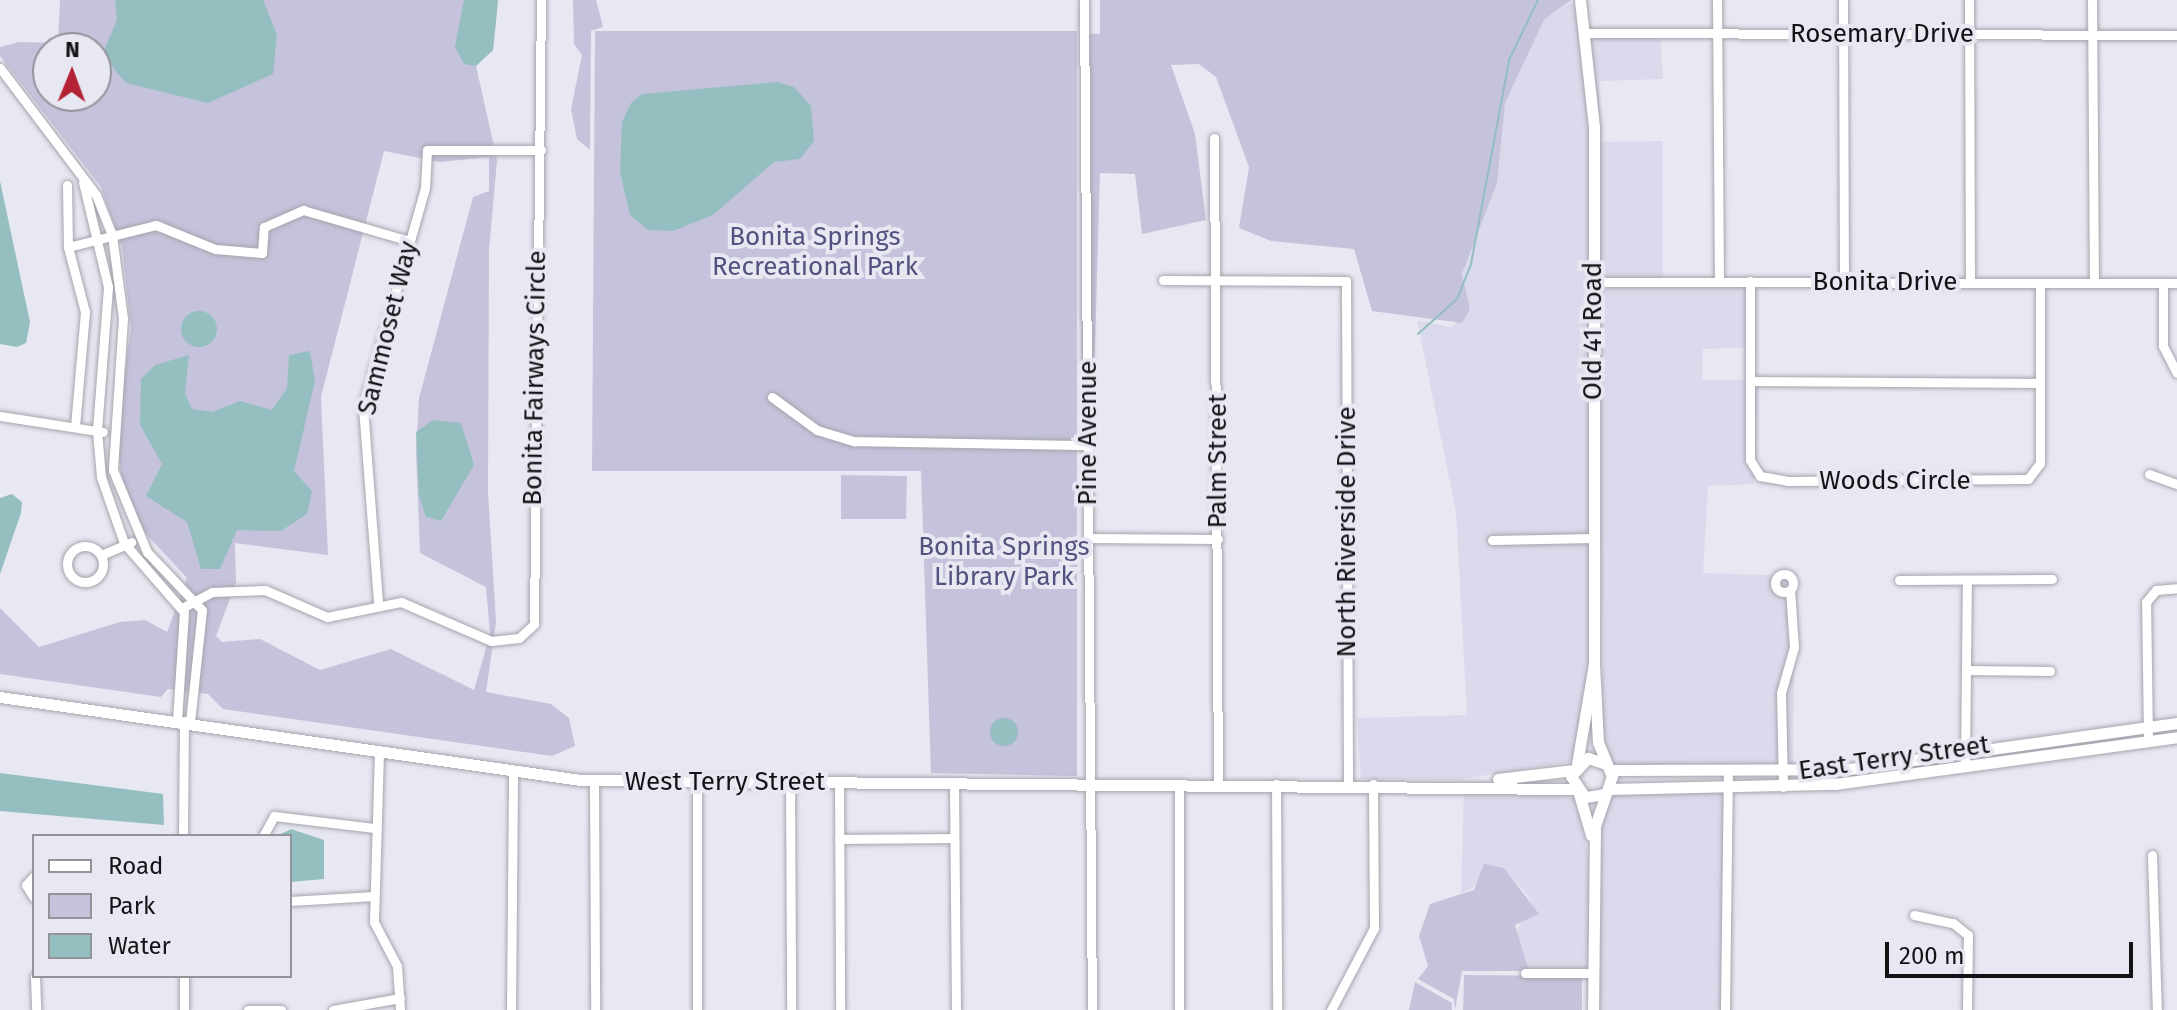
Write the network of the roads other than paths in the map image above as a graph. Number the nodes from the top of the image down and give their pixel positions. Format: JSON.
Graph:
{"nodes":[{"id":1,"x":541,"y":0,"type":"edge"},
{"id":2,"x":1084,"y":0,"type":"edge"},
{"id":3,"x":1580,"y":0,"type":"edge"},
{"id":4,"x":1717,"y":0,"type":"edge"},
{"id":5,"x":1843,"y":0,"type":"edge"},
{"id":6,"x":1969,"y":0,"type":"edge"},
{"id":7,"x":2092,"y":0,"type":"edge"},
{"id":8,"x":1587,"y":33,"type":"junction"},
{"id":9,"x":1717,"y":33,"type":"junction"},
{"id":10,"x":1843,"y":33,"type":"junction"},
{"id":11,"x":1969,"y":34,"type":"junction"},
{"id":12,"x":2092,"y":35,"type":"junction"},
{"id":13,"x":2177,"y":35,"type":"edge"},
{"id":14,"x":0,"y":69,"type":"edge"},
{"id":15,"x":1214,"y":138,"type":"dead end"},
{"id":16,"x":541,"y":150,"type":"junction"},
{"id":17,"x":83,"y":182,"type":"junction"},
{"id":18,"x":67,"y":185,"type":"dead end"},
{"id":19,"x":112,"y":235,"type":"junction"},
{"id":20,"x":100,"y":238,"type":"junction"},
{"id":21,"x":410,"y":241,"type":"junction"},
{"id":22,"x":68,"y":247,"type":"junction"},
{"id":23,"x":1163,"y":280,"type":"dead end"},
{"id":24,"x":1218,"y":280,"type":"junction"},
{"id":25,"x":1719,"y":281,"type":"junction"},
{"id":26,"x":1750,"y":281,"type":"junction"},
{"id":27,"x":2094,"y":281,"type":"junction"},
{"id":28,"x":1593,"y":282,"type":"junction"},
{"id":29,"x":1844,"y":282,"type":"junction"},
{"id":30,"x":1970,"y":282,"type":"junction"},
{"id":31,"x":2040,"y":283,"type":"junction"},
{"id":32,"x":2163,"y":283,"type":"junction"},
{"id":33,"x":2177,"y":283,"type":"edge"},
{"id":34,"x":2177,"y":373,"type":"edge"},
{"id":35,"x":1750,"y":381,"type":"junction"},
{"id":36,"x":2040,"y":383,"type":"junction"},
{"id":37,"x":772,"y":397,"type":"dead end"},
{"id":38,"x":0,"y":416,"type":"edge"},
{"id":39,"x":75,"y":427,"type":"junction"},
{"id":40,"x":97,"y":431,"type":"junction"},
{"id":41,"x":110,"y":434,"type":"junction"},
{"id":42,"x":1088,"y":445,"type":"junction"},
{"id":43,"x":2149,"y":474,"type":"dead end"},
{"id":44,"x":2177,"y":484,"type":"edge"},
{"id":45,"x":138,"y":538,"type":"junction"},
{"id":46,"x":1089,"y":538,"type":"junction"},
{"id":47,"x":1594,"y":538,"type":"junction"},
{"id":48,"x":1218,"y":539,"type":"junction"},
{"id":49,"x":1492,"y":540,"type":"dead end"},
{"id":50,"x":125,"y":544,"type":"junction"},
{"id":51,"x":101,"y":555,"type":"junction"},
{"id":52,"x":2052,"y":579,"type":"dead end"},
{"id":53,"x":1899,"y":580,"type":"dead end"},
{"id":54,"x":1967,"y":580,"type":"junction"},
{"id":55,"x":2177,"y":588,"type":"edge"},
{"id":56,"x":1790,"y":590,"type":"dead end"},
{"id":57,"x":195,"y":599,"type":"junction"},
{"id":58,"x":378,"y":602,"type":"junction"},
{"id":59,"x":182,"y":608,"type":"junction"},
{"id":60,"x":1594,"y":664,"type":"junction"},
{"id":61,"x":1968,"y":670,"type":"junction"},
{"id":62,"x":2050,"y":671,"type":"dead end"},
{"id":63,"x":0,"y":697,"type":"edge"},
{"id":64,"x":183,"y":721,"type":"junction"},
{"id":65,"x":2177,"y":723,"type":"edge"},
{"id":66,"x":2147,"y":725,"type":"junction"},
{"id":67,"x":2177,"y":737,"type":"edge"},
{"id":68,"x":2148,"y":739,"type":"junction"},
{"id":69,"x":1967,"y":750,"type":"junction"},
{"id":70,"x":379,"y":752,"type":"junction"},
{"id":71,"x":1965,"y":763,"type":"junction"},
{"id":72,"x":1575,"y":767,"type":"junction"},
{"id":73,"x":1608,"y":767,"type":"junction"},
{"id":74,"x":513,"y":772,"type":"junction"},
{"id":75,"x":1728,"y":773,"type":"junction"},
{"id":76,"x":1782,"y":773,"type":"junction"},
{"id":77,"x":594,"y":781,"type":"junction"},
{"id":78,"x":697,"y":782,"type":"junction"},
{"id":79,"x":790,"y":782,"type":"junction"},
{"id":80,"x":839,"y":782,"type":"junction"},
{"id":81,"x":954,"y":783,"type":"junction"},
{"id":82,"x":1090,"y":784,"type":"junction"},
{"id":83,"x":1179,"y":784,"type":"junction"},
{"id":84,"x":1218,"y":784,"type":"junction"},
{"id":85,"x":1276,"y":784,"type":"junction"},
{"id":86,"x":1348,"y":784,"type":"junction"},
{"id":87,"x":1373,"y":784,"type":"junction"},
{"id":88,"x":1457,"y":785,"type":"junction"},
{"id":89,"x":1727,"y":787,"type":"junction"},
{"id":90,"x":1783,"y":787,"type":"junction"},
{"id":91,"x":1577,"y":792,"type":"junction"},
{"id":92,"x":1607,"y":792,"type":"junction"},
{"id":93,"x":374,"y":828,"type":"junction"},
{"id":94,"x":183,"y":834,"type":"edge"},
{"id":95,"x":264,"y":834,"type":"edge"},
{"id":96,"x":954,"y":838,"type":"junction"},
{"id":97,"x":839,"y":839,"type":"junction"},
{"id":98,"x":2152,"y":855,"type":"dead end"},
{"id":99,"x":1594,"y":863,"type":"junction"},
{"id":100,"x":32,"y":878,"type":"edge"},
{"id":101,"x":32,"y":895,"type":"edge"},
{"id":102,"x":374,"y":896,"type":"junction"},
{"id":103,"x":292,"y":901,"type":"edge"},
{"id":104,"x":1914,"y":915,"type":"dead end"},
{"id":105,"x":1525,"y":973,"type":"dead end"},
{"id":106,"x":1594,"y":973,"type":"junction"},
{"id":107,"x":35,"y":978,"type":"edge"},
{"id":108,"x":184,"y":978,"type":"edge"},
{"id":109,"x":400,"y":998,"type":"junction"},
{"id":110,"x":36,"y":1010,"type":"edge"},
{"id":111,"x":184,"y":1010,"type":"edge"},
{"id":112,"x":248,"y":1010,"type":"edge"},
{"id":113,"x":281,"y":1010,"type":"edge"},
{"id":114,"x":333,"y":1010,"type":"edge"},
{"id":115,"x":400,"y":1010,"type":"edge"},
{"id":116,"x":511,"y":1010,"type":"edge"},
{"id":117,"x":595,"y":1010,"type":"edge"},
{"id":118,"x":697,"y":1010,"type":"edge"},
{"id":119,"x":791,"y":1010,"type":"edge"},
{"id":120,"x":840,"y":1010,"type":"edge"},
{"id":121,"x":956,"y":1010,"type":"edge"},
{"id":122,"x":1092,"y":1010,"type":"edge"},
{"id":123,"x":1179,"y":1010,"type":"edge"},
{"id":124,"x":1277,"y":1010,"type":"edge"},
{"id":125,"x":1331,"y":1010,"type":"edge"},
{"id":126,"x":1593,"y":1010,"type":"edge"},
{"id":127,"x":1725,"y":1010,"type":"edge"},
{"id":128,"x":1967,"y":1010,"type":"edge"},
{"id":129,"x":2157,"y":1010,"type":"edge"}],
"edges":[{"from":1,"to":16,"type":"street","name":"Bonita Fairways Circle"},
{"from":2,"to":42,"type":"street","name":"Pine Avenue"},
{"from":3,"to":8,"type":"street","name":"Old 41 Road"},
{"from":4,"to":9,"type":"street"},
{"from":5,"to":10,"type":"street"},
{"from":6,"to":11,"type":"street"},
{"from":7,"to":12,"type":"street"},
{"from":8,"to":9,"type":"street","name":"Rosemary Drive"},
{"from":8,"to":28,"type":"street","name":"Old 41 Road"},
{"from":9,"to":10,"type":"street","name":"Rosemary Drive"},
{"from":9,"to":25,"type":"street"},
{"from":10,"to":11,"type":"street","name":"Rosemary Drive"},
{"from":10,"to":29,"type":"street"},
{"from":11,"to":12,"type":"street","name":"Rosemary Drive"},
{"from":11,"to":30,"type":"street"},
{"from":12,"to":13,"type":"street","name":"Rosemary Drive"},
{"from":12,"to":27,"type":"street"},
{"from":14,"to":17,"type":"street"},
{"from":15,"to":24,"type":"street","name":"Palm Street"},
{"from":16,"to":21,"type":"street","name":"Sammoset Way"},
{"from":16,"to":58,"type":"street","name":"Bonita Fairways Circle"},
{"from":17,"to":19,"type":"street"},
{"from":17,"to":20,"type":"street"},
{"from":18,"to":22,"type":"street"},
{"from":19,"to":20,"type":"street"},
{"from":19,"to":21,"type":"street"},
{"from":19,"to":41,"type":"street"},
{"from":20,"to":22,"type":"street"},
{"from":20,"to":40,"type":"street"},
{"from":21,"to":58,"type":"street","name":"Sammoset Way"},
{"from":22,"to":39,"type":"street"},
{"from":23,"to":24,"type":"street"},
{"from":24,"to":48,"type":"street","name":"Palm Street"},
{"from":24,"to":86,"type":"street","name":"North Riverside Drive"},
{"from":25,"to":26,"type":"street","name":"Bonita Drive"},
{"from":25,"to":28,"type":"street","name":"Bonita Drive"},
{"from":26,"to":29,"type":"street","name":"Bonita Drive"},
{"from":26,"to":35,"type":"street","name":"Woods Circle"},
{"from":27,"to":31,"type":"street","name":"Bonita Drive"},
{"from":27,"to":32,"type":"street","name":"Bonita Drive"},
{"from":28,"to":47,"type":"street","name":"Old 41 Road"},
{"from":29,"to":30,"type":"street","name":"Bonita Drive"},
{"from":30,"to":31,"type":"street","name":"Bonita Drive"},
{"from":31,"to":36,"type":"street","name":"Woods Circle"},
{"from":32,"to":33,"type":"street","name":"Bonita Drive"},
{"from":32,"to":34,"type":"street"},
{"from":35,"to":36,"type":"street"},
{"from":35,"to":36,"type":"street","name":"Woods Circle"},
{"from":37,"to":42,"type":"street"},
{"from":38,"to":39,"type":"street"},
{"from":39,"to":40,"type":"street"},
{"from":40,"to":41,"type":"street"},
{"from":40,"to":50,"type":"street"},
{"from":41,"to":45,"type":"street"},
{"from":42,"to":46,"type":"street","name":"Pine Avenue"},
{"from":43,"to":44,"type":"street"},
{"from":45,"to":50,"type":"street"},
{"from":45,"to":57,"type":"street"},
{"from":46,"to":48,"type":"street"},
{"from":46,"to":82,"type":"street","name":"Pine Avenue"},
{"from":47,"to":49,"type":"street"},
{"from":47,"to":60,"type":"street","name":"Old 41 Road"},
{"from":48,"to":84,"type":"street","name":"Palm Street"},
{"from":50,"to":51,"type":"street"},
{"from":50,"to":59,"type":"street"},
{"from":51,"to":51,"type":"street"},
{"from":52,"to":54,"type":"street"},
{"from":53,"to":54,"type":"street"},
{"from":54,"to":61,"type":"street"},
{"from":55,"to":66,"type":"street"},
{"from":56,"to":76,"type":"street"},
{"from":57,"to":58,"type":"street"},
{"from":57,"to":59,"type":"street"},
{"from":57,"to":64,"type":"street"},
{"from":59,"to":64,"type":"street"},
{"from":60,"to":72,"type":"street","name":"Old 41 Road"},
{"from":60,"to":73,"type":"street","name":"Old 41 Road"},
{"from":61,"to":62,"type":"street"},
{"from":61,"to":69,"type":"street"},
{"from":63,"to":64,"type":"street","name":"West Terry Street"},
{"from":64,"to":70,"type":"street","name":"West Terry Street"},
{"from":64,"to":94,"type":"street"},
{"from":65,"to":66,"type":"street","name":"East Terry Street"},
{"from":66,"to":68,"type":"street"},
{"from":66,"to":69,"type":"street","name":"East Terry Street"},
{"from":67,"to":68,"type":"street"},
{"from":68,"to":71,"type":"street"},
{"from":69,"to":71,"type":"street"},
{"from":69,"to":76,"type":"street","name":"East Terry Street"},
{"from":70,"to":74,"type":"street","name":"West Terry Street"},
{"from":70,"to":93,"type":"street"},
{"from":71,"to":90,"type":"street"},
{"from":72,"to":73,"type":"street","name":"West Terry Street"},
{"from":72,"to":88,"type":"street","name":"West Terry Street"},
{"from":72,"to":91,"type":"street","name":"Old 41 Road"},
{"from":73,"to":75,"type":"street","name":"East Terry Street"},
{"from":73,"to":92,"type":"street","name":"Old 41 Road"},
{"from":74,"to":77,"type":"street","name":"West Terry Street"},
{"from":74,"to":116,"type":"street"},
{"from":75,"to":76,"type":"street","name":"East Terry Street"},
{"from":75,"to":89,"type":"street"},
{"from":76,"to":90,"type":"street"},
{"from":77,"to":78,"type":"street","name":"West Terry Street"},
{"from":77,"to":117,"type":"street"},
{"from":78,"to":79,"type":"street","name":"West Terry Street"},
{"from":78,"to":118,"type":"street"},
{"from":79,"to":80,"type":"street","name":"West Terry Street"},
{"from":79,"to":119,"type":"street"},
{"from":80,"to":81,"type":"street","name":"West Terry Street"},
{"from":80,"to":97,"type":"street"},
{"from":81,"to":82,"type":"street","name":"West Terry Street"},
{"from":81,"to":96,"type":"street"},
{"from":82,"to":83,"type":"street","name":"West Terry Street"},
{"from":82,"to":122,"type":"street","name":"Pine Avenue"},
{"from":83,"to":84,"type":"street","name":"West Terry Street"},
{"from":83,"to":123,"type":"street"},
{"from":84,"to":85,"type":"street","name":"West Terry Street"},
{"from":85,"to":86,"type":"street","name":"West Terry Street"},
{"from":85,"to":124,"type":"street"},
{"from":86,"to":87,"type":"street","name":"West Terry Street"},
{"from":87,"to":88,"type":"street","name":"West Terry Street"},
{"from":87,"to":125,"type":"street"},
{"from":88,"to":91,"type":"street","name":"West Terry Street"},
{"from":89,"to":90,"type":"street"},
{"from":89,"to":92,"type":"street"},
{"from":89,"to":127,"type":"street"},
{"from":91,"to":92,"type":"street","name":"West Terry Street"},
{"from":91,"to":99,"type":"street"},
{"from":92,"to":99,"type":"street"},
{"from":93,"to":95,"type":"street"},
{"from":93,"to":102,"type":"street"},
{"from":96,"to":97,"type":"street"},
{"from":96,"to":121,"type":"street"},
{"from":97,"to":120,"type":"street"},
{"from":98,"to":129,"type":"street"},
{"from":99,"to":106,"type":"street"},
{"from":100,"to":101,"type":"street"},
{"from":102,"to":103,"type":"street"},
{"from":102,"to":109,"type":"street"},
{"from":104,"to":128,"type":"street"},
{"from":105,"to":106,"type":"street"},
{"from":106,"to":126,"type":"street"},
{"from":107,"to":110,"type":"street"},
{"from":108,"to":111,"type":"street"},
{"from":109,"to":114,"type":"street"},
{"from":109,"to":115,"type":"street"},
{"from":112,"to":113,"type":"street"}]}
